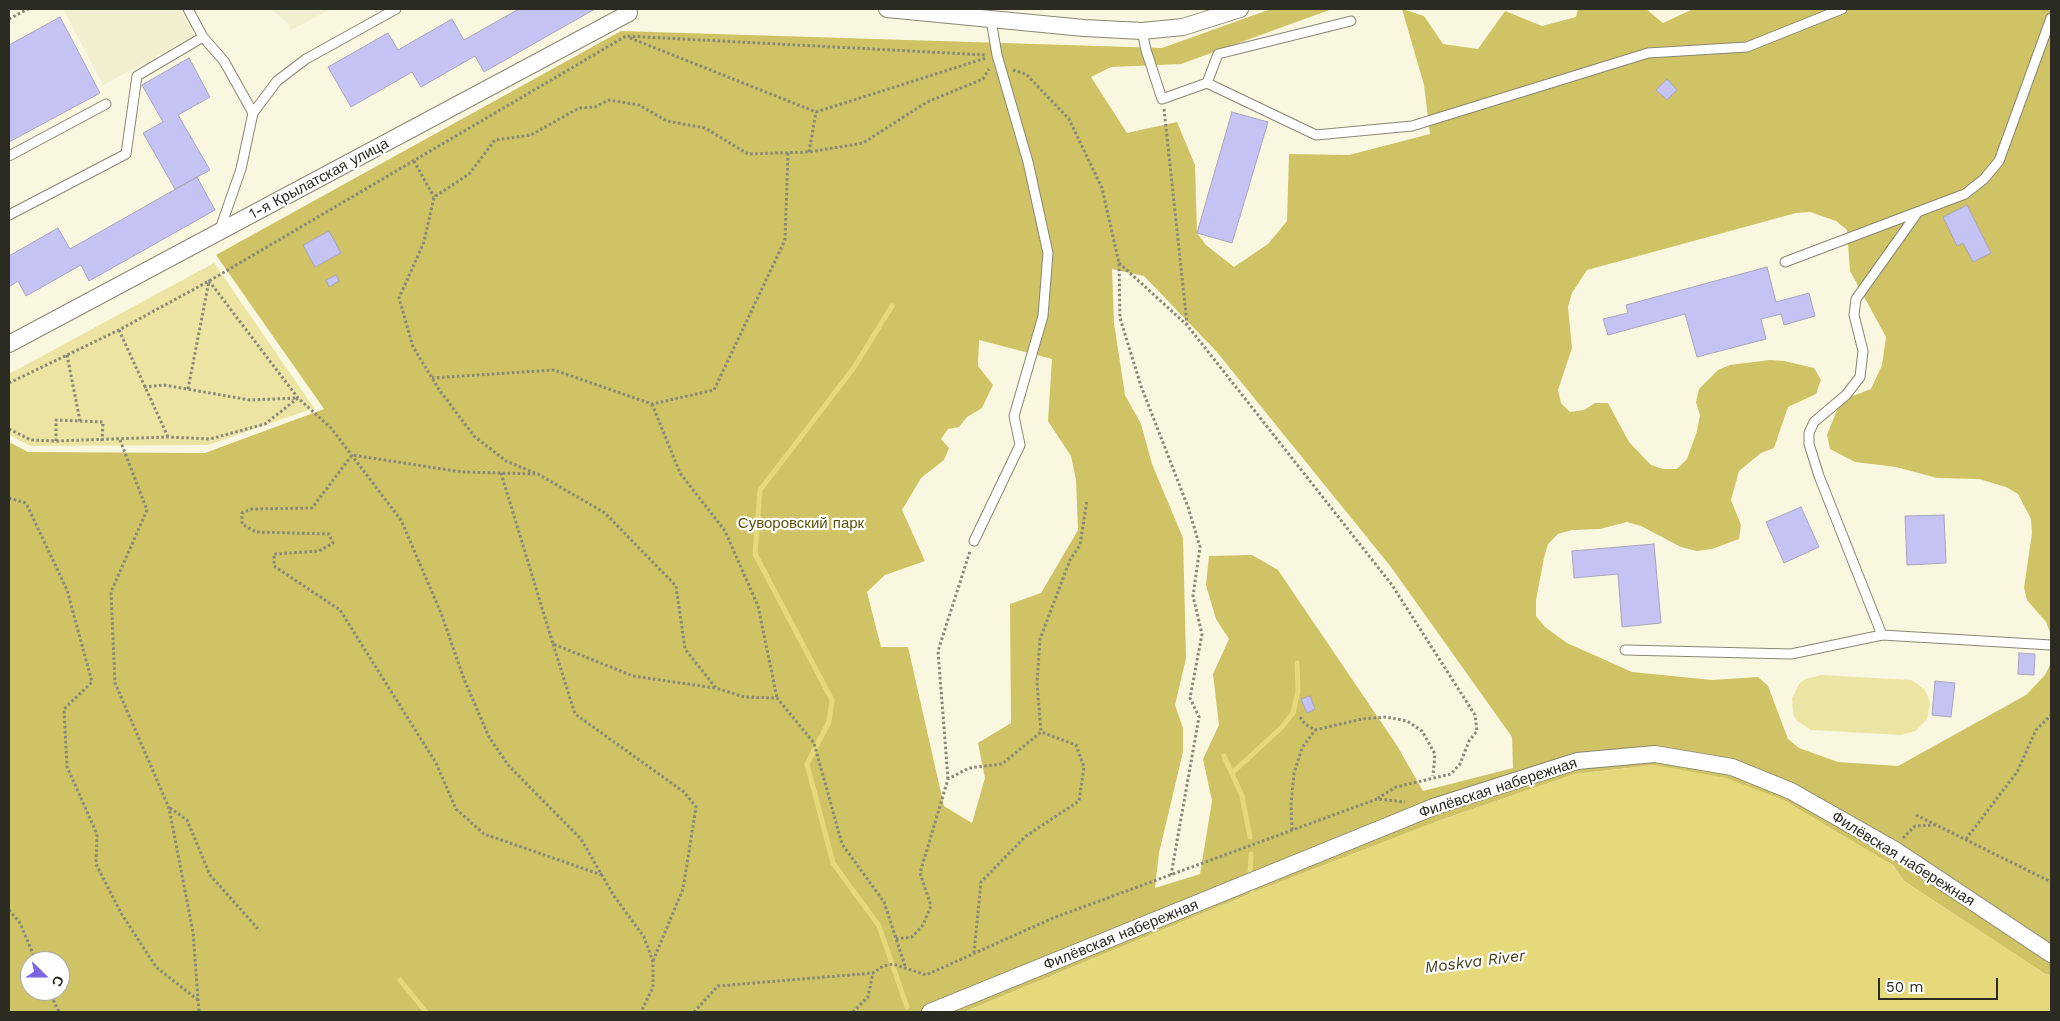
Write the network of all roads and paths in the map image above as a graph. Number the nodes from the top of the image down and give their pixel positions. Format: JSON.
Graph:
{"nodes":[{"id":1,"x":28,"y":9,"type":"edge"},
{"id":2,"x":188,"y":9,"type":"edge"},
{"id":3,"x":396,"y":9,"type":"edge"},
{"id":4,"x":887,"y":9,"type":"edge"},
{"id":5,"x":1240,"y":9,"type":"edge"},
{"id":6,"x":1842,"y":9,"type":"edge"},
{"id":7,"x":633,"y":10,"type":"edge"},
{"id":8,"x":2051,"y":18,"type":"edge"},
{"id":9,"x":9,"y":19,"type":"edge"},
{"id":10,"x":991,"y":20,"type":"junction"},
{"id":11,"x":1351,"y":21,"type":"dead end"},
{"id":12,"x":1142,"y":31,"type":"junction"},
{"id":13,"x":626,"y":36,"type":"junction"},
{"id":14,"x":203,"y":37,"type":"junction"},
{"id":15,"x":996,"y":55,"type":"junction"},
{"id":16,"x":1001,"y":66,"type":"junction"},
{"id":17,"x":1207,"y":83,"type":"junction"},
{"id":18,"x":1162,"y":99,"type":"junction"},
{"id":19,"x":106,"y":104,"type":"dead end"},
{"id":20,"x":816,"y":112,"type":"junction"},
{"id":21,"x":253,"y":113,"type":"junction"},
{"id":22,"x":788,"y":152,"type":"junction"},
{"id":23,"x":809,"y":152,"type":"junction"},
{"id":24,"x":9,"y":156,"type":"edge"},
{"id":25,"x":414,"y":161,"type":"junction"},
{"id":26,"x":434,"y":196,"type":"junction"},
{"id":27,"x":1918,"y":212,"type":"junction"},
{"id":28,"x":9,"y":215,"type":"edge"},
{"id":29,"x":218,"y":233,"type":"junction"},
{"id":30,"x":1785,"y":262,"type":"dead end"},
{"id":31,"x":1119,"y":263,"type":"junction"},
{"id":32,"x":209,"y":281,"type":"junction"},
{"id":33,"x":1187,"y":325,"type":"junction"},
{"id":34,"x":119,"y":330,"type":"junction"},
{"id":35,"x":9,"y":344,"type":"edge"},
{"id":36,"x":67,"y":355,"type":"junction"},
{"id":37,"x":432,"y":378,"type":"junction"},
{"id":38,"x":9,"y":383,"type":"edge"},
{"id":39,"x":144,"y":388,"type":"junction"},
{"id":40,"x":188,"y":389,"type":"junction"},
{"id":41,"x":298,"y":398,"type":"junction"},
{"id":42,"x":652,"y":404,"type":"junction"},
{"id":43,"x":80,"y":421,"type":"junction"},
{"id":44,"x":9,"y":428,"type":"edge"},
{"id":45,"x":168,"y":437,"type":"junction"},
{"id":46,"x":120,"y":440,"type":"junction"},
{"id":47,"x":56,"y":441,"type":"junction"},
{"id":48,"x":102,"y":441,"type":"junction"},
{"id":49,"x":352,"y":455,"type":"junction"},
{"id":50,"x":501,"y":473,"type":"junction"},
{"id":51,"x":538,"y":474,"type":"junction"},
{"id":52,"x":9,"y":498,"type":"edge"},
{"id":53,"x":1087,"y":500,"type":"dead end"},
{"id":54,"x":974,"y":541,"type":"joint"},
{"id":55,"x":1882,"y":635,"type":"junction"},
{"id":56,"x":553,"y":644,"type":"junction"},
{"id":57,"x":2051,"y":644,"type":"edge"},
{"id":58,"x":1625,"y":650,"type":"dead end"},
{"id":59,"x":716,"y":688,"type":"junction"},
{"id":60,"x":777,"y":698,"type":"junction"},
{"id":61,"x":2051,"y":715,"type":"edge"},
{"id":62,"x":1300,"y":717,"type":"dead end"},
{"id":63,"x":1315,"y":730,"type":"junction"},
{"id":64,"x":1041,"y":732,"type":"junction"},
{"id":65,"x":1433,"y":776,"type":"junction"},
{"id":66,"x":948,"y":779,"type":"junction"},
{"id":67,"x":1377,"y":799,"type":"junction"},
{"id":68,"x":1407,"y":802,"type":"dead end"},
{"id":69,"x":169,"y":808,"type":"junction"},
{"id":70,"x":1916,"y":815,"type":"dead end"},
{"id":71,"x":1937,"y":825,"type":"junction"},
{"id":72,"x":1292,"y":830,"type":"junction"},
{"id":73,"x":1966,"y":839,"type":"junction"},
{"id":74,"x":1895,"y":850,"type":"junction"},
{"id":75,"x":602,"y":875,"type":"junction"},
{"id":76,"x":1171,"y":875,"type":"junction"},
{"id":77,"x":2051,"y":882,"type":"edge"},
{"id":78,"x":9,"y":910,"type":"edge"},
{"id":79,"x":260,"y":931,"type":"dead end"},
{"id":80,"x":896,"y":939,"type":"junction"},
{"id":81,"x":32,"y":951,"type":"edge"},
{"id":82,"x":974,"y":953,"type":"junction"},
{"id":83,"x":2051,"y":954,"type":"edge"},
{"id":84,"x":653,"y":962,"type":"junction"},
{"id":85,"x":905,"y":966,"type":"junction"},
{"id":86,"x":873,"y":973,"type":"junction"},
{"id":87,"x":198,"y":1000,"type":"junction"},
{"id":88,"x":198,"y":1012,"type":"edge"},
{"id":89,"x":641,"y":1012,"type":"edge"},
{"id":90,"x":694,"y":1012,"type":"edge"},
{"id":91,"x":853,"y":1012,"type":"edge"},
{"id":92,"x":930,"y":1012,"type":"edge"}],
"edges":[{"from":1,"to":9,"type":"path"},
{"from":2,"to":14,"type":"lane"},
{"from":3,"to":21,"type":"lane"},
{"from":4,"to":10,"type":"street"},
{"from":5,"to":12,"type":"street"},
{"from":6,"to":17,"type":"lane"},
{"from":7,"to":29,"type":"street","name":"1-я Крылатская улица"},
{"from":8,"to":27,"type":"lane"},
{"from":10,"to":12,"type":"street"},
{"from":10,"to":15,"type":"lane"},
{"from":11,"to":17,"type":"lane"},
{"from":12,"to":18,"type":"lane"},
{"from":13,"to":15,"type":"path"},
{"from":13,"to":20,"type":"path"},
{"from":13,"to":25,"type":"path"},
{"from":14,"to":21,"type":"lane"},
{"from":14,"to":28,"type":"lane"},
{"from":15,"to":16,"type":"lane"},
{"from":15,"to":20,"type":"path"},
{"from":15,"to":23,"type":"path"},
{"from":16,"to":31,"type":"path"},
{"from":16,"to":54,"type":"lane"},
{"from":17,"to":18,"type":"lane"},
{"from":18,"to":33,"type":"path"},
{"from":19,"to":24,"type":"lane"},
{"from":20,"to":23,"type":"path"},
{"from":21,"to":29,"type":"lane"},
{"from":22,"to":23,"type":"path"},
{"from":22,"to":26,"type":"path"},
{"from":22,"to":42,"type":"path"},
{"from":25,"to":26,"type":"path"},
{"from":25,"to":32,"type":"path"},
{"from":26,"to":37,"type":"path"},
{"from":27,"to":30,"type":"lane"},
{"from":27,"to":55,"type":"lane"},
{"from":29,"to":35,"type":"street","name":"1-я Крылатская улица"},
{"from":31,"to":33,"type":"path"},
{"from":31,"to":76,"type":"path"},
{"from":32,"to":34,"type":"path"},
{"from":32,"to":40,"type":"path"},
{"from":32,"to":41,"type":"path"},
{"from":33,"to":65,"type":"path"},
{"from":34,"to":36,"type":"path"},
{"from":34,"to":39,"type":"path"},
{"from":36,"to":38,"type":"path"},
{"from":36,"to":43,"type":"path"},
{"from":37,"to":42,"type":"path"},
{"from":37,"to":51,"type":"path"},
{"from":39,"to":40,"type":"path"},
{"from":39,"to":45,"type":"path"},
{"from":40,"to":41,"type":"path"},
{"from":41,"to":45,"type":"path"},
{"from":41,"to":49,"type":"path"},
{"from":42,"to":60,"type":"path"},
{"from":43,"to":47,"type":"path"},
{"from":43,"to":48,"type":"path"},
{"from":44,"to":47,"type":"path"},
{"from":45,"to":46,"type":"path"},
{"from":46,"to":48,"type":"path"},
{"from":46,"to":69,"type":"path"},
{"from":47,"to":48,"type":"path"},
{"from":49,"to":50,"type":"path"},
{"from":49,"to":75,"type":"path"},
{"from":49,"to":75,"type":"path"},
{"from":50,"to":51,"type":"path"},
{"from":50,"to":56,"type":"path"},
{"from":51,"to":59,"type":"path"},
{"from":52,"to":87,"type":"path"},
{"from":53,"to":64,"type":"path"},
{"from":54,"to":66,"type":"path"},
{"from":55,"to":57,"type":"lane"},
{"from":55,"to":58,"type":"lane"},
{"from":56,"to":59,"type":"path"},
{"from":56,"to":84,"type":"path"},
{"from":59,"to":60,"type":"path"},
{"from":60,"to":80,"type":"path"},
{"from":61,"to":73,"type":"path"},
{"from":62,"to":63,"type":"path"},
{"from":63,"to":65,"type":"path"},
{"from":63,"to":72,"type":"path"},
{"from":64,"to":66,"type":"path"},
{"from":64,"to":82,"type":"path"},
{"from":65,"to":67,"type":"path"},
{"from":66,"to":80,"type":"path"},
{"from":67,"to":68,"type":"path"},
{"from":67,"to":72,"type":"path"},
{"from":69,"to":79,"type":"path"},
{"from":69,"to":87,"type":"path"},
{"from":70,"to":71,"type":"path"},
{"from":71,"to":73,"type":"path"},
{"from":71,"to":74,"type":"path"},
{"from":72,"to":76,"type":"path"},
{"from":73,"to":77,"type":"path"},
{"from":74,"to":83,"type":"street","name":"Филёвская набережная"},
{"from":74,"to":92,"type":"street","name":"Филёвская набережная"},
{"from":75,"to":84,"type":"path"},
{"from":76,"to":82,"type":"path"},
{"from":78,"to":81,"type":"path"},
{"from":80,"to":85,"type":"path"},
{"from":82,"to":85,"type":"path"},
{"from":84,"to":89,"type":"path"},
{"from":85,"to":86,"type":"path"},
{"from":86,"to":90,"type":"path"},
{"from":86,"to":91,"type":"path"},
{"from":87,"to":88,"type":"path"}]}
